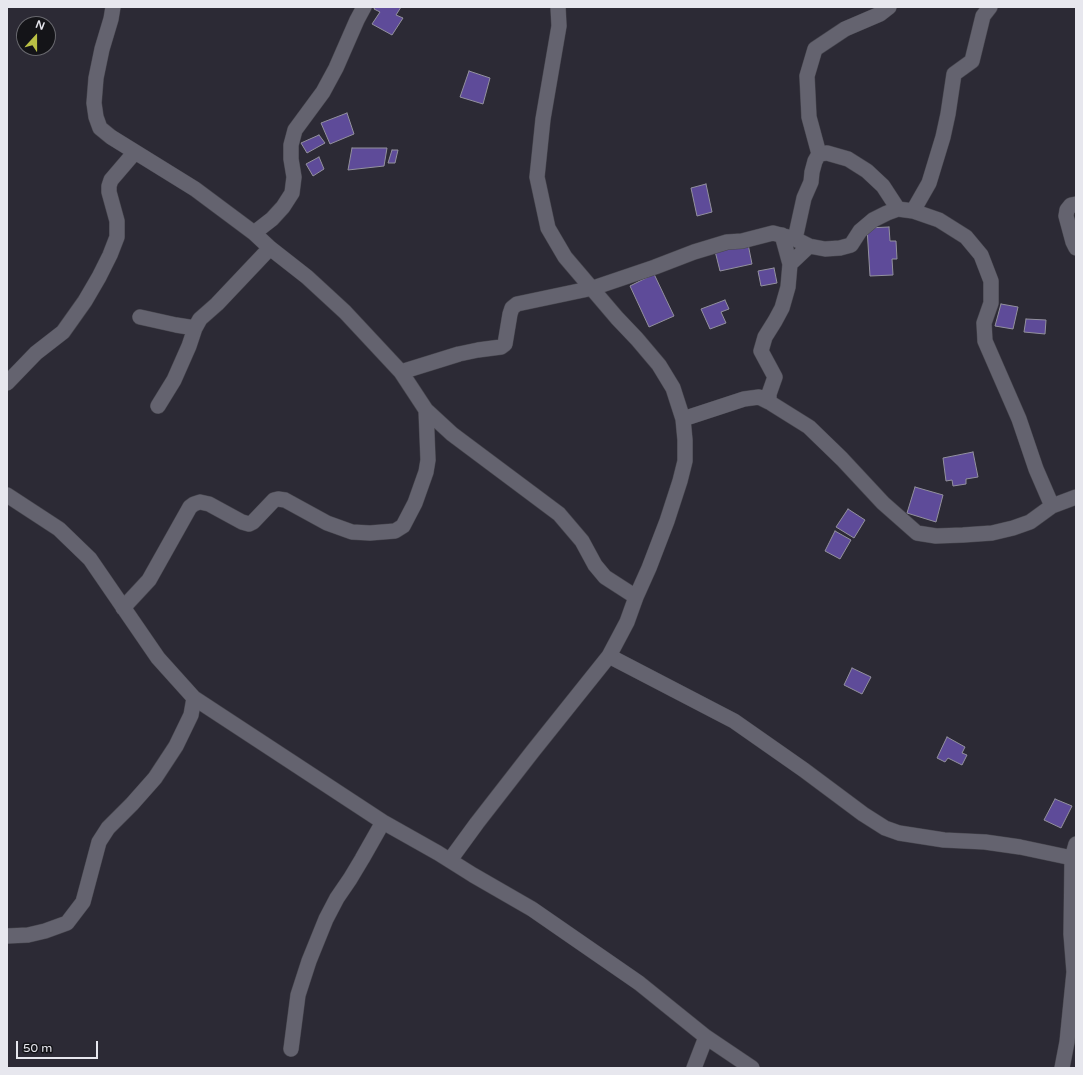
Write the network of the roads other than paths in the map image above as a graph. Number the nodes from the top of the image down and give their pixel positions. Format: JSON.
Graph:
{"nodes":[{"id":1,"x":113,"y":7,"type":"edge"},
{"id":2,"x":364,"y":7,"type":"edge"},
{"id":3,"x":558,"y":7,"type":"edge"},
{"id":4,"x":889,"y":7,"type":"edge"},
{"id":5,"x":990,"y":7,"type":"edge"},
{"id":6,"x":136,"y":152,"type":"junction"},
{"id":7,"x":820,"y":154,"type":"junction"},
{"id":8,"x":1076,"y":204,"type":"edge"},
{"id":9,"x":898,"y":209,"type":"junction"},
{"id":10,"x":913,"y":211,"type":"junction"},
{"id":11,"x":254,"y":233,"type":"junction"},
{"id":12,"x":788,"y":237,"type":"junction"},
{"id":13,"x":809,"y":246,"type":"junction"},
{"id":14,"x":270,"y":248,"type":"junction"},
{"id":15,"x":1076,"y":248,"type":"edge"},
{"id":16,"x":790,"y":264,"type":"junction"},
{"id":17,"x":593,"y":288,"type":"junction"},
{"id":18,"x":140,"y":318,"type":"dead end"},
{"id":19,"x":195,"y":328,"type":"junction"},
{"id":20,"x":401,"y":372,"type":"junction"},
{"id":21,"x":7,"y":383,"type":"edge"},
{"id":22,"x":769,"y":402,"type":"junction"},
{"id":23,"x":158,"y":406,"type":"dead end"},
{"id":24,"x":426,"y":410,"type":"junction"},
{"id":25,"x":683,"y":419,"type":"junction"},
{"id":26,"x":7,"y":495,"type":"edge"},
{"id":27,"x":1076,"y":497,"type":"edge"},
{"id":28,"x":1052,"y":506,"type":"junction"},
{"id":29,"x":636,"y":597,"type":"junction"},
{"id":30,"x":123,"y":608,"type":"junction"},
{"id":31,"x":609,"y":656,"type":"junction"},
{"id":32,"x":194,"y":698,"type":"junction"},
{"id":33,"x":383,"y":822,"type":"junction"},
{"id":34,"x":1075,"y":854,"type":"edge"},
{"id":35,"x":450,"y":860,"type":"junction"},
{"id":36,"x":7,"y":936,"type":"edge"},
{"id":37,"x":706,"y":1037,"type":"junction"},
{"id":38,"x":290,"y":1049,"type":"dead end"},
{"id":39,"x":694,"y":1068,"type":"edge"},
{"id":40,"x":752,"y":1068,"type":"edge"},
{"id":41,"x":1062,"y":1068,"type":"edge"}],
"edges":[{"from":1,"to":6,"type":"street"},
{"from":2,"to":11,"type":"street"},
{"from":3,"to":17,"type":"street"},
{"from":4,"to":7,"type":"street"},
{"from":5,"to":10,"type":"street"},
{"from":6,"to":11,"type":"street"},
{"from":6,"to":21,"type":"street"},
{"from":7,"to":9,"type":"street"},
{"from":7,"to":12,"type":"street"},
{"from":8,"to":15,"type":"street"},
{"from":9,"to":10,"type":"street"},
{"from":9,"to":13,"type":"street"},
{"from":10,"to":28,"type":"street"},
{"from":11,"to":14,"type":"street"},
{"from":12,"to":13,"type":"street"},
{"from":12,"to":16,"type":"street"},
{"from":12,"to":17,"type":"street"},
{"from":13,"to":16,"type":"street"},
{"from":14,"to":19,"type":"street"},
{"from":14,"to":20,"type":"street"},
{"from":16,"to":22,"type":"street"},
{"from":17,"to":20,"type":"street"},
{"from":17,"to":25,"type":"street"},
{"from":18,"to":19,"type":"street"},
{"from":19,"to":23,"type":"street"},
{"from":20,"to":24,"type":"street"},
{"from":22,"to":25,"type":"street"},
{"from":22,"to":28,"type":"street"},
{"from":24,"to":29,"type":"street"},
{"from":24,"to":30,"type":"street"},
{"from":25,"to":29,"type":"street"},
{"from":26,"to":30,"type":"street"},
{"from":27,"to":28,"type":"street"},
{"from":29,"to":31,"type":"street"},
{"from":30,"to":32,"type":"street"},
{"from":31,"to":34,"type":"street"},
{"from":31,"to":35,"type":"street"},
{"from":32,"to":33,"type":"street"},
{"from":32,"to":36,"type":"street"},
{"from":33,"to":35,"type":"street"},
{"from":33,"to":38,"type":"street"},
{"from":34,"to":41,"type":"street"},
{"from":35,"to":37,"type":"street"},
{"from":37,"to":39,"type":"street"},
{"from":37,"to":40,"type":"street"}]}
